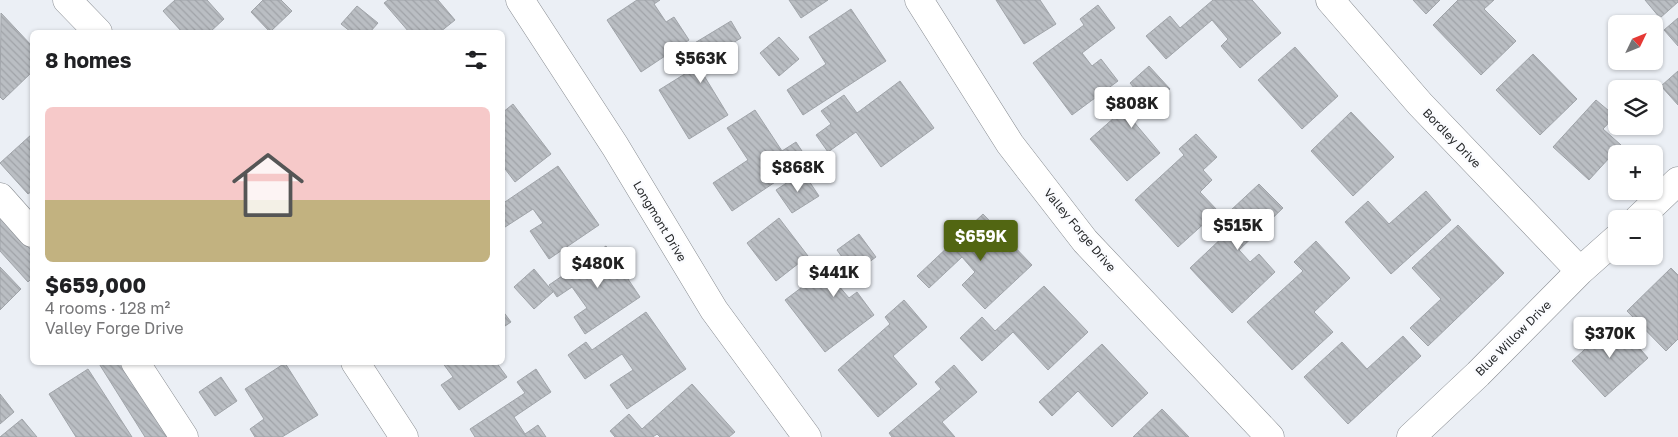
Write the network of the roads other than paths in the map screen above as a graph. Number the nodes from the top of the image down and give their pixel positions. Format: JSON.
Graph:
{"nodes":[{"id":1,"x":67,"y":0,"type":"edge"},
{"id":2,"x":520,"y":0,"type":"edge"},
{"id":3,"x":919,"y":0,"type":"edge"},
{"id":4,"x":1330,"y":0,"type":"edge"},
{"id":5,"x":96,"y":30,"type":"edge"},
{"id":6,"x":1678,"y":181,"type":"edge"},
{"id":7,"x":0,"y":197,"type":"edge"},
{"id":8,"x":1647,"y":210,"type":"edge"},
{"id":9,"x":30,"y":231,"type":"edge"},
{"id":10,"x":1608,"y":246,"type":"edge"},
{"id":11,"x":1580,"y":271,"type":"junction"},
{"id":12,"x":137,"y":365,"type":"edge"},
{"id":13,"x":357,"y":365,"type":"edge"},
{"id":14,"x":184,"y":437,"type":"edge"},
{"id":15,"x":404,"y":437,"type":"edge"},
{"id":16,"x":807,"y":437,"type":"edge"},
{"id":17,"x":1270,"y":437,"type":"edge"},
{"id":18,"x":1411,"y":437,"type":"edge"}],
"edges":[{"from":1,"to":5,"type":"street"},
{"from":2,"to":16,"type":"street","name":"Longmont Drive"},
{"from":3,"to":17,"type":"street","name":"Valley Forge Drive"},
{"from":4,"to":11,"type":"street","name":"Bordley Drive"},
{"from":6,"to":8,"type":"street"},
{"from":7,"to":9,"type":"street"},
{"from":10,"to":11,"type":"street","name":"Blue Willow Drive"},
{"from":11,"to":18,"type":"street","name":"Blue Willow Drive"},
{"from":12,"to":14,"type":"street"},
{"from":13,"to":15,"type":"street"}]}
